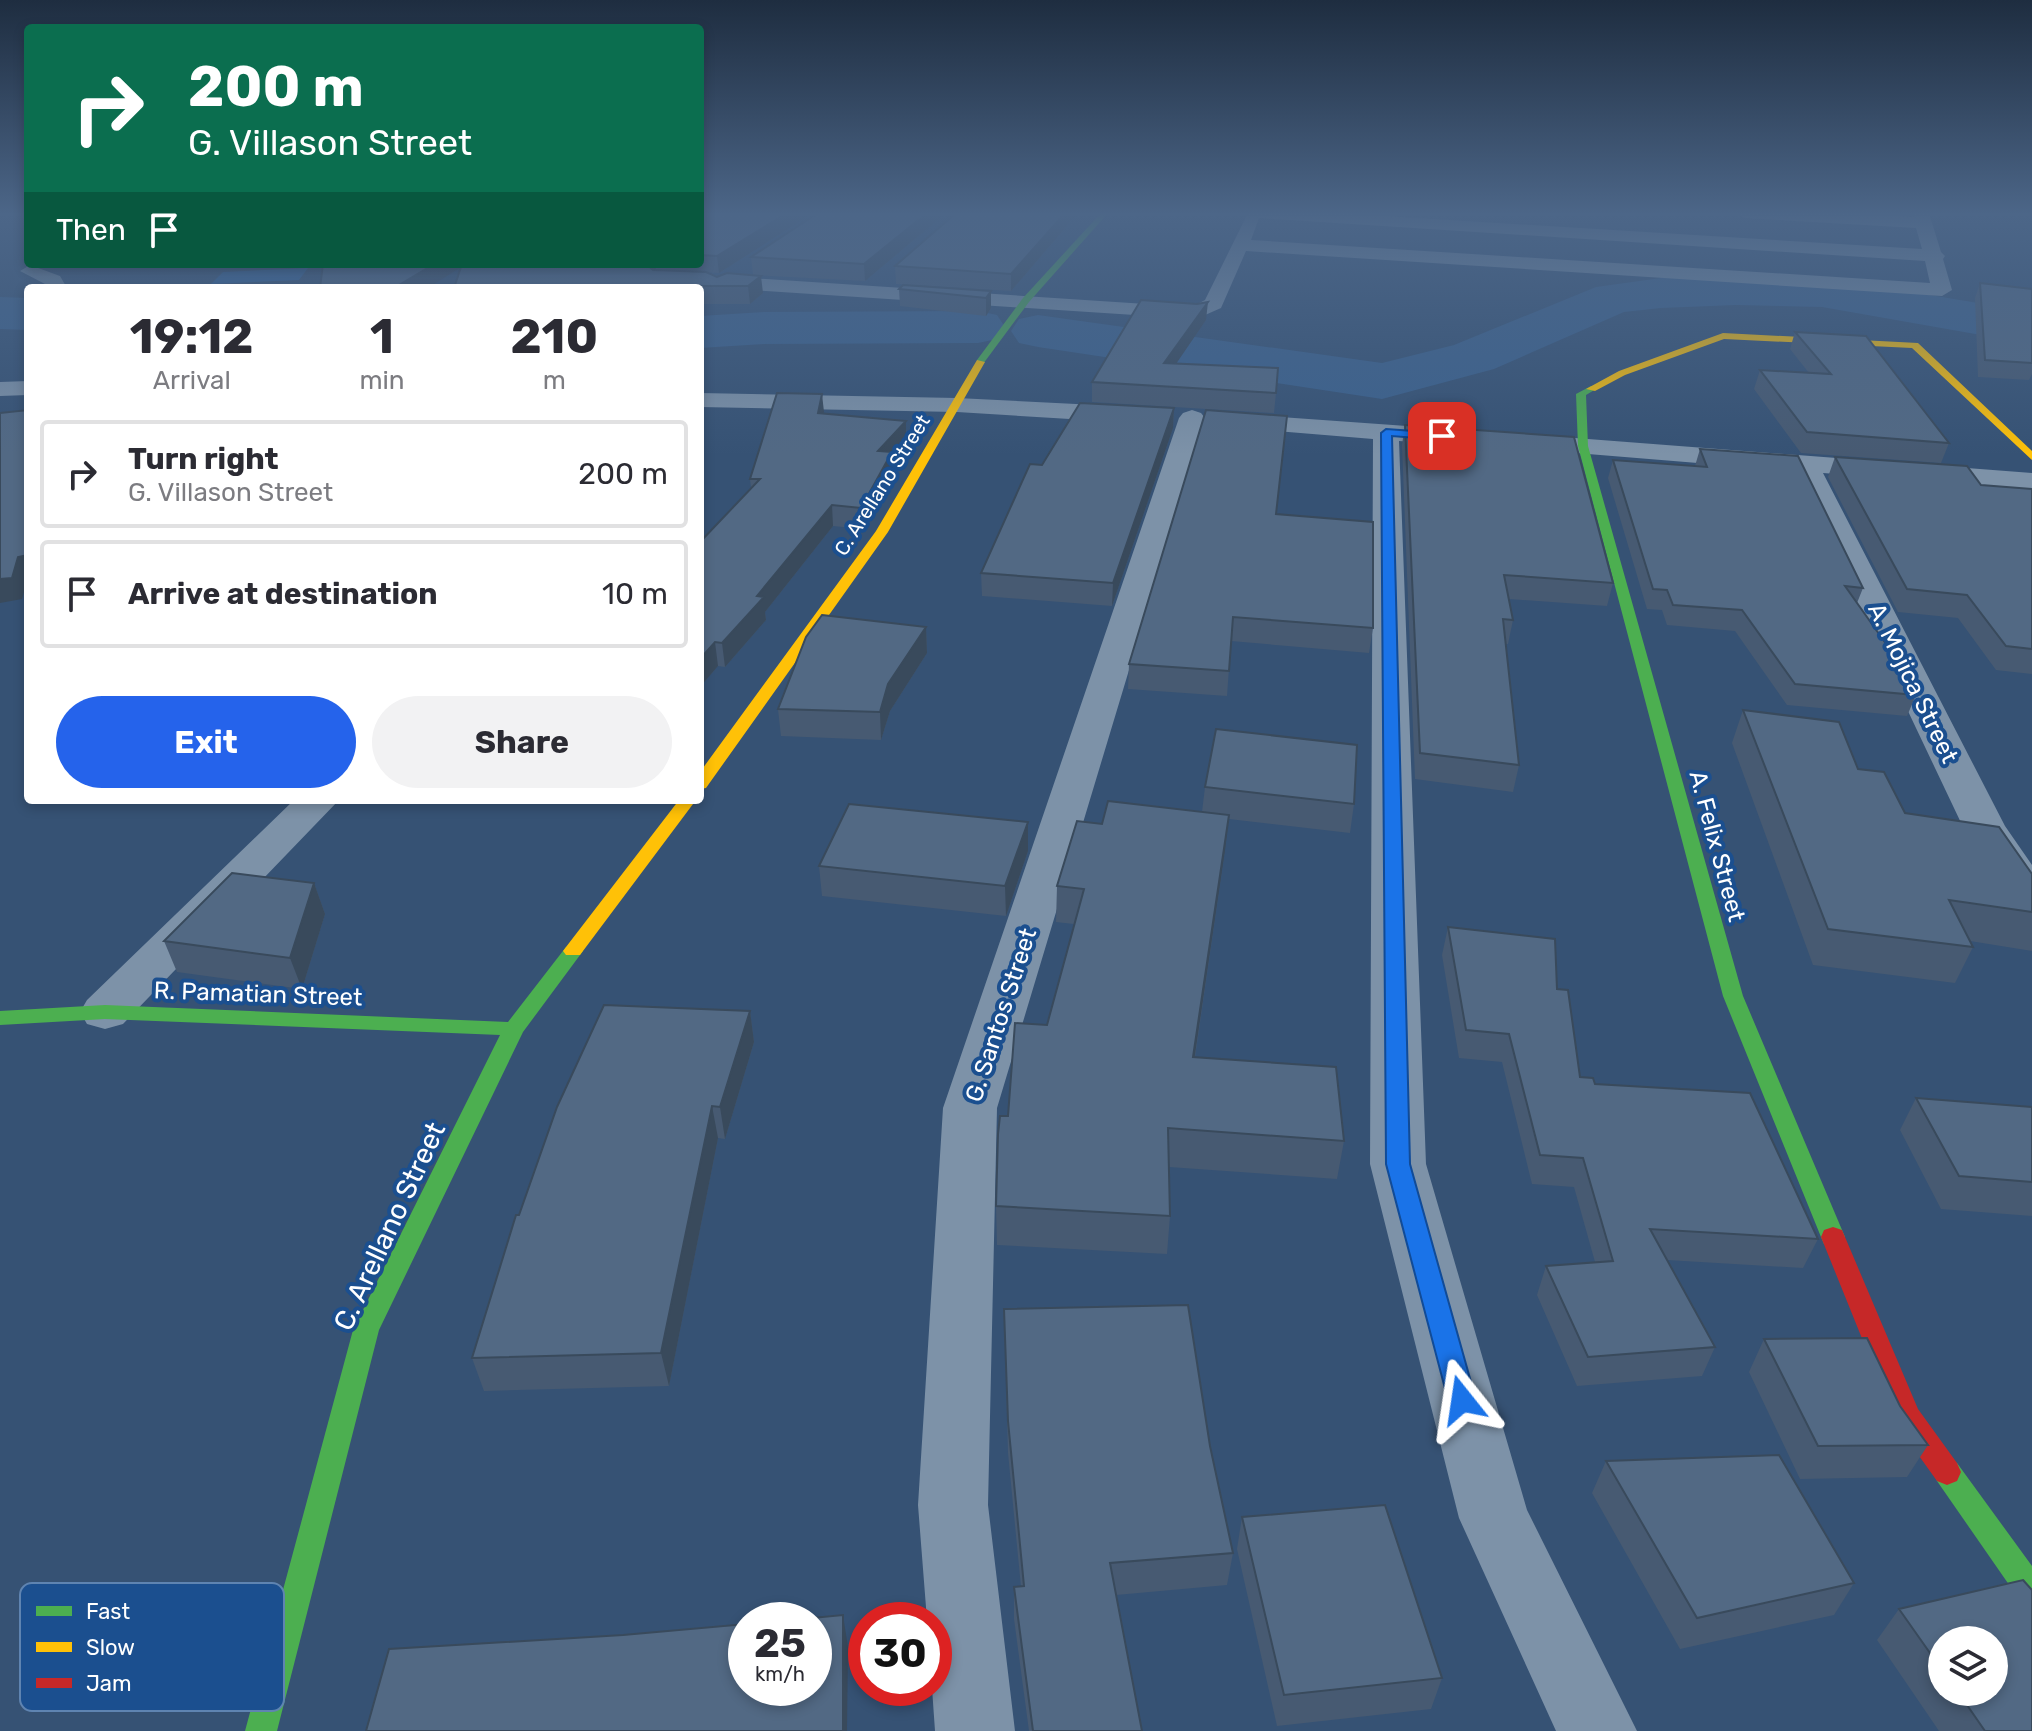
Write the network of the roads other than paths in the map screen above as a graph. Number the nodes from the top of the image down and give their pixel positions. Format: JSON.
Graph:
{"nodes":[{"id":1,"x":919,"y":294,"type":"edge"},
{"id":2,"x":1032,"y":294,"type":"edge"},
{"id":3,"x":1218,"y":294,"type":"edge"},
{"id":4,"x":1026,"y":300,"type":"junction"},
{"id":5,"x":24,"y":388,"type":"edge"},
{"id":6,"x":0,"y":389,"type":"edge"},
{"id":7,"x":704,"y":400,"type":"edge"},
{"id":8,"x":957,"y":405,"type":"junction"},
{"id":9,"x":1192,"y":418,"type":"junction"},
{"id":10,"x":1386,"y":433,"type":"junction"},
{"id":11,"x":1583,"y":446,"type":"junction"},
{"id":12,"x":2032,"y":457,"type":"edge"},
{"id":13,"x":1804,"y":463,"type":"junction"},
{"id":14,"x":2032,"y":481,"type":"edge"},
{"id":15,"x":704,"y":778,"type":"edge"},
{"id":16,"x":314,"y":804,"type":"edge"},
{"id":17,"x":685,"y":804,"type":"edge"},
{"id":18,"x":2032,"y":897,"type":"edge"},
{"id":19,"x":105,"y":1012,"type":"junction"},
{"id":20,"x":0,"y":1018,"type":"edge"},
{"id":21,"x":514,"y":1029,"type":"junction"},
{"id":22,"x":2032,"y":1591,"type":"edge"},
{"id":23,"x":284,"y":1643,"type":"edge"},
{"id":24,"x":266,"y":1711,"type":"edge"},
{"id":25,"x":261,"y":1731,"type":"edge"},
{"id":26,"x":975,"y":1731,"type":"edge"},
{"id":27,"x":1597,"y":1731,"type":"edge"}],
"edges":[{"from":1,"to":4,"type":"street"},
{"from":2,"to":4,"type":"street","name":"C. Arellano Street"},
{"from":3,"to":4,"type":"street"},
{"from":4,"to":8,"type":"street","name":"C. Arellano Street"},
{"from":5,"to":6,"type":"street"},
{"from":7,"to":8,"type":"street"},
{"from":8,"to":9,"type":"street"},
{"from":8,"to":15,"type":"street","name":"C. Arellano Street"},
{"from":9,"to":10,"type":"street"},
{"from":9,"to":26,"type":"street","name":"G. Santos Street"},
{"from":10,"to":11,"type":"street"},
{"from":10,"to":27,"type":"street"},
{"from":11,"to":12,"type":"street","name":"A. Felix Street"},
{"from":11,"to":13,"type":"street"},
{"from":11,"to":22,"type":"street","name":"A. Felix Street"},
{"from":13,"to":14,"type":"street"},
{"from":13,"to":18,"type":"street","name":"A. Mojica Street"},
{"from":16,"to":19,"type":"street"},
{"from":17,"to":21,"type":"street","name":"C. Arellano Street"},
{"from":19,"to":20,"type":"street","name":"R. Pamatian Street"},
{"from":19,"to":21,"type":"street","name":"R. Pamatian Street"},
{"from":21,"to":23,"type":"street","name":"C. Arellano Street"},
{"from":24,"to":25,"type":"street","name":"C. Arellano Street"}]}
